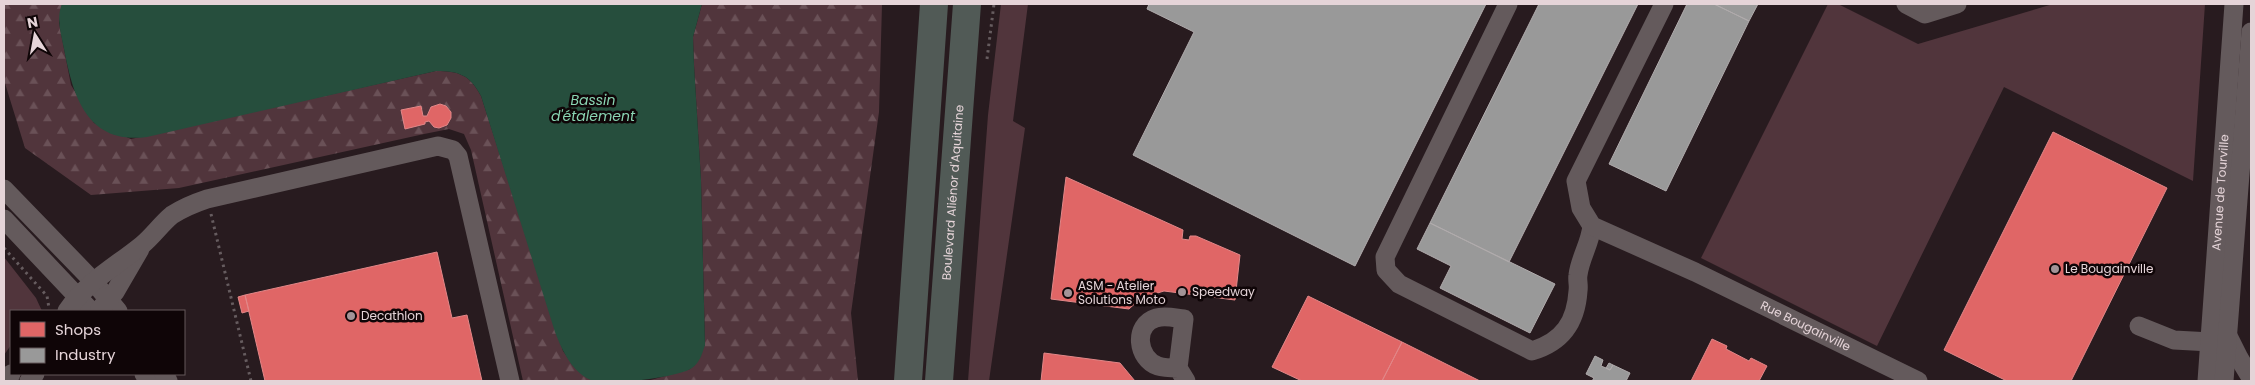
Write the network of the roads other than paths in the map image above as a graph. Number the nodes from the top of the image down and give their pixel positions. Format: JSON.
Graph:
{"nodes":[{"id":1,"x":934,"y":4,"type":"edge"},
{"id":2,"x":966,"y":4,"type":"edge"},
{"id":3,"x":1508,"y":4,"type":"edge"},
{"id":4,"x":1664,"y":4,"type":"edge"},
{"id":5,"x":1906,"y":4,"type":"edge"},
{"id":6,"x":1957,"y":4,"type":"edge"},
{"id":7,"x":2234,"y":4,"type":"edge"},
{"id":8,"x":2251,"y":32,"type":"edge"},
{"id":9,"x":4,"y":189,"type":"edge"},
{"id":10,"x":4,"y":219,"type":"edge"},
{"id":11,"x":1592,"y":226,"type":"junction"},
{"id":12,"x":142,"y":245,"type":"junction"},
{"id":13,"x":93,"y":281,"type":"junction"},
{"id":14,"x":64,"y":306,"type":"edge"},
{"id":15,"x":108,"y":308,"type":"edge"},
{"id":16,"x":86,"y":310,"type":"edge"},
{"id":17,"x":2139,"y":326,"type":"dead end"},
{"id":18,"x":2228,"y":336,"type":"junction"},
{"id":19,"x":2211,"y":342,"type":"junction"},
{"id":20,"x":2251,"y":378,"type":"edge"},
{"id":21,"x":510,"y":381,"type":"edge"},
{"id":22,"x":908,"y":381,"type":"edge"},
{"id":23,"x":939,"y":381,"type":"edge"},
{"id":24,"x":1918,"y":381,"type":"edge"},
{"id":25,"x":2207,"y":381,"type":"edge"},
{"id":26,"x":2224,"y":381,"type":"edge"}],
"edges":[{"from":1,"to":22,"type":"highway"},
{"from":2,"to":23,"type":"highway","name":"Boulevard Aliénor d'Aquitaine"},
{"from":3,"to":11,"type":"street"},
{"from":4,"to":11,"type":"street"},
{"from":5,"to":6,"type":"street"},
{"from":7,"to":19,"type":"street","name":"Avenue de Tourville"},
{"from":8,"to":18,"type":"street","name":"Avenue de Tourville"},
{"from":9,"to":13,"type":"street"},
{"from":10,"to":14,"type":"street"},
{"from":11,"to":24,"type":"street","name":"Rue Bougainville"},
{"from":12,"to":13,"type":"street"},
{"from":12,"to":15,"type":"street"},
{"from":12,"to":21,"type":"street"},
{"from":13,"to":14,"type":"street"},
{"from":13,"to":15,"type":"street"},
{"from":14,"to":16,"type":"street"},
{"from":17,"to":19,"type":"street"},
{"from":18,"to":20,"type":"street"},
{"from":18,"to":26,"type":"street","name":"Avenue de Tourville"},
{"from":19,"to":25,"type":"street","name":"Avenue de Tourville"}]}
